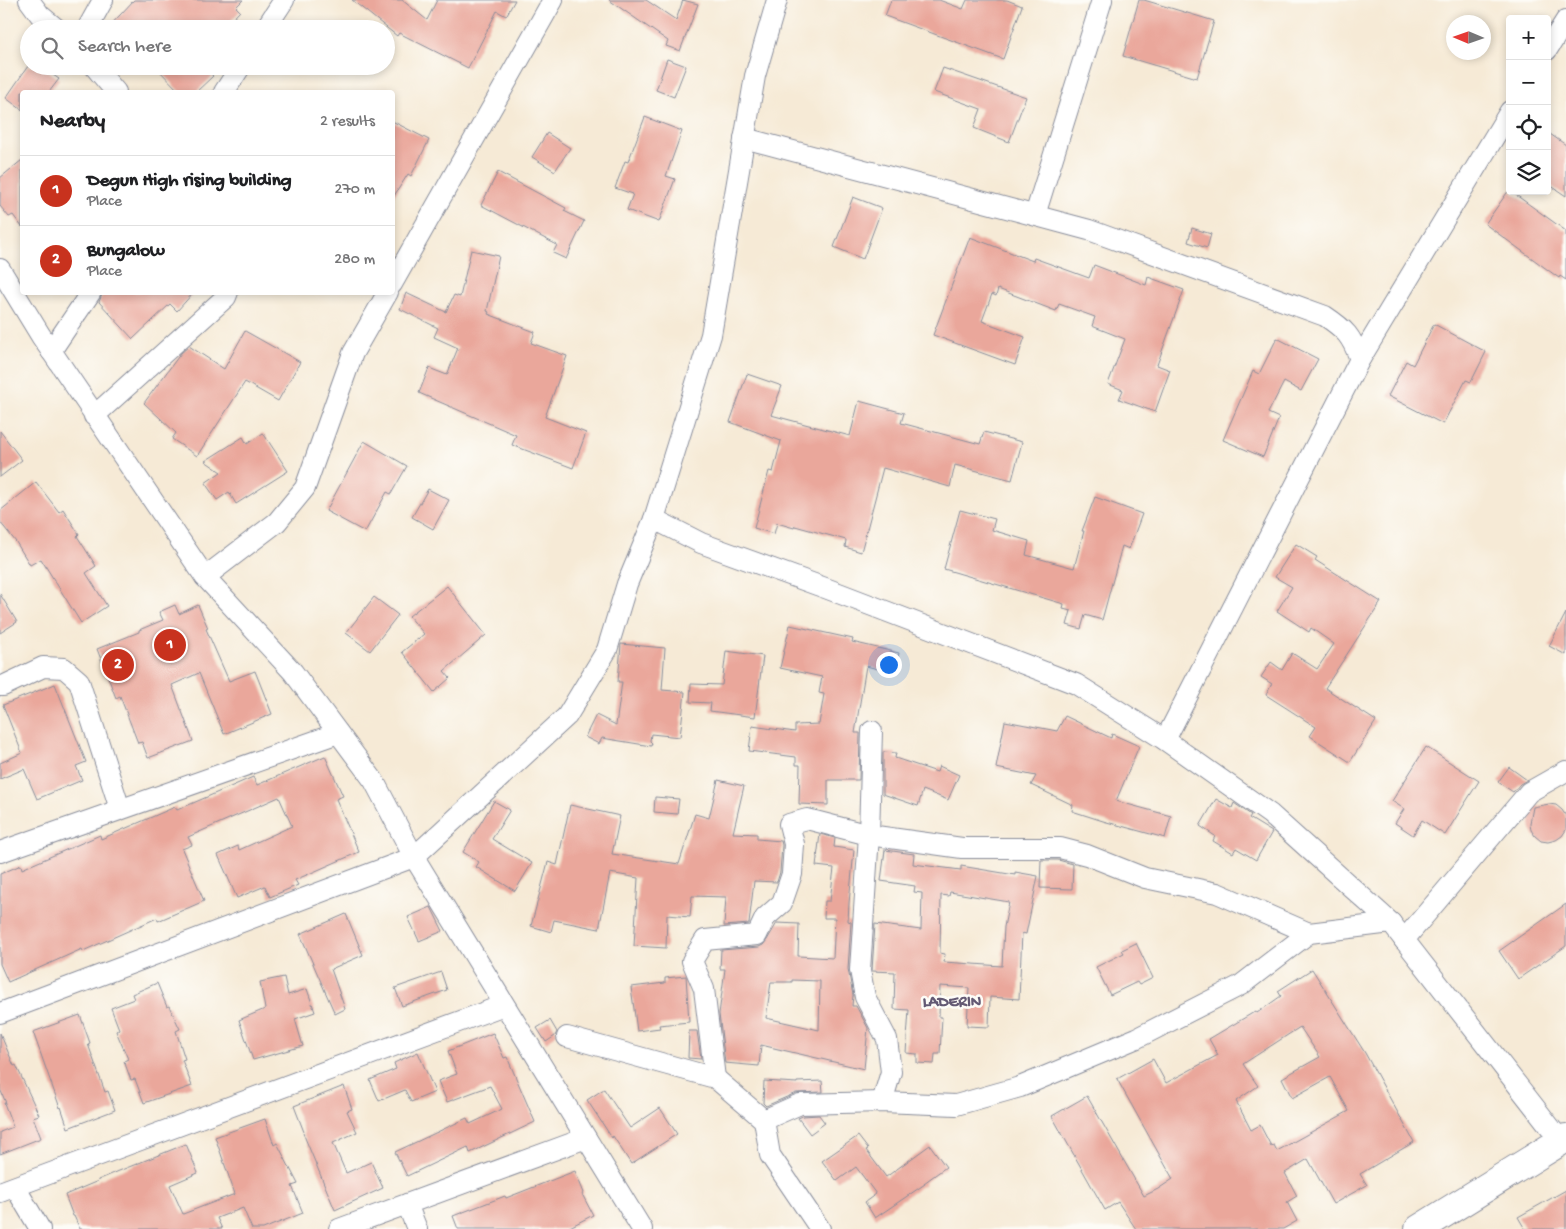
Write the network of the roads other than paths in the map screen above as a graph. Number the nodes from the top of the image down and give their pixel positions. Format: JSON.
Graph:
{"nodes":[{"id":1,"x":29,"y":0,"type":"edge"},
{"id":2,"x":103,"y":0,"type":"edge"},
{"id":3,"x":284,"y":0,"type":"edge"},
{"id":4,"x":553,"y":0,"type":"edge"},
{"id":5,"x":777,"y":0,"type":"edge"},
{"id":6,"x":1102,"y":0,"type":"edge"},
{"id":7,"x":46,"y":20,"type":"edge"},
{"id":8,"x":92,"y":20,"type":"edge"},
{"id":9,"x":271,"y":20,"type":"edge"},
{"id":10,"x":1566,"y":20,"type":"edge"},
{"id":11,"x":1551,"y":44,"type":"edge"},
{"id":12,"x":102,"y":75,"type":"edge"},
{"id":13,"x":235,"y":75,"type":"edge"},
{"id":14,"x":114,"y":90,"type":"edge"},
{"id":15,"x":225,"y":90,"type":"edge"},
{"id":16,"x":1506,"y":117,"type":"edge"},
{"id":17,"x":744,"y":138,"type":"junction"},
{"id":18,"x":1034,"y":215,"type":"junction"},
{"id":19,"x":0,"y":269,"type":"edge"},
{"id":20,"x":395,"y":279,"type":"edge"},
{"id":21,"x":89,"y":295,"type":"edge"},
{"id":22,"x":226,"y":295,"type":"edge"},
{"id":23,"x":386,"y":295,"type":"edge"},
{"id":24,"x":50,"y":350,"type":"junction"},
{"id":25,"x":1360,"y":359,"type":"junction"},
{"id":26,"x":94,"y":416,"type":"junction"},
{"id":27,"x":654,"y":520,"type":"junction"},
{"id":28,"x":205,"y":578,"type":"junction"},
{"id":29,"x":1,"y":686,"type":"edge"},
{"id":30,"x":872,"y":731,"type":"dead end"},
{"id":31,"x":338,"y":733,"type":"junction"},
{"id":32,"x":1165,"y":740,"type":"junction"},
{"id":33,"x":1566,"y":771,"type":"edge"},
{"id":34,"x":120,"y":809,"type":"junction"},
{"id":35,"x":869,"y":835,"type":"junction"},
{"id":36,"x":0,"y":852,"type":"edge"},
{"id":37,"x":414,"y":857,"type":"junction"},
{"id":38,"x":1391,"y":923,"type":"junction"},
{"id":39,"x":1308,"y":933,"type":"junction"},
{"id":40,"x":1404,"y":940,"type":"junction"},
{"id":41,"x":504,"y":1004,"type":"junction"},
{"id":42,"x":0,"y":1013,"type":"edge"},
{"id":43,"x":567,"y":1037,"type":"dead end"},
{"id":44,"x":715,"y":1078,"type":"junction"},
{"id":45,"x":882,"y":1102,"type":"junction"},
{"id":46,"x":764,"y":1120,"type":"junction"},
{"id":47,"x":586,"y":1138,"type":"junction"},
{"id":48,"x":1564,"y":1139,"type":"edge"},
{"id":49,"x":8,"y":1189,"type":"edge"},
{"id":50,"x":407,"y":1204,"type":"junction"},
{"id":51,"x":40,"y":1229,"type":"edge"},
{"id":52,"x":339,"y":1229,"type":"edge"},
{"id":53,"x":417,"y":1229,"type":"edge"},
{"id":54,"x":642,"y":1229,"type":"edge"},
{"id":55,"x":820,"y":1229,"type":"edge"},
{"id":56,"x":1419,"y":1229,"type":"edge"}],
"edges":[{"from":1,"to":7,"type":"street"},
{"from":2,"to":8,"type":"street"},
{"from":3,"to":9,"type":"street"},
{"from":4,"to":20,"type":"street"},
{"from":5,"to":17,"type":"street"},
{"from":6,"to":18,"type":"street"},
{"from":10,"to":11,"type":"street"},
{"from":12,"to":14,"type":"street"},
{"from":13,"to":15,"type":"street"},
{"from":16,"to":25,"type":"street"},
{"from":17,"to":18,"type":"street"},
{"from":17,"to":27,"type":"street"},
{"from":18,"to":25,"type":"street"},
{"from":19,"to":24,"type":"street"},
{"from":21,"to":24,"type":"street"},
{"from":22,"to":26,"type":"street"},
{"from":23,"to":28,"type":"street"},
{"from":24,"to":26,"type":"street"},
{"from":25,"to":32,"type":"street"},
{"from":26,"to":28,"type":"street"},
{"from":27,"to":32,"type":"street"},
{"from":27,"to":37,"type":"street"},
{"from":28,"to":31,"type":"street"},
{"from":29,"to":34,"type":"street"},
{"from":30,"to":35,"type":"street"},
{"from":31,"to":34,"type":"street"},
{"from":31,"to":37,"type":"street"},
{"from":32,"to":38,"type":"street"},
{"from":33,"to":40,"type":"street"},
{"from":34,"to":36,"type":"street"},
{"from":35,"to":39,"type":"street"},
{"from":35,"to":44,"type":"street"},
{"from":35,"to":45,"type":"street"},
{"from":37,"to":41,"type":"street"},
{"from":37,"to":42,"type":"street"},
{"from":38,"to":39,"type":"street"},
{"from":38,"to":40,"type":"street"},
{"from":39,"to":45,"type":"street"},
{"from":40,"to":48,"type":"street"},
{"from":41,"to":47,"type":"street"},
{"from":41,"to":49,"type":"street"},
{"from":43,"to":44,"type":"street"},
{"from":44,"to":46,"type":"street"},
{"from":45,"to":46,"type":"street"},
{"from":46,"to":55,"type":"street"},
{"from":47,"to":50,"type":"street"},
{"from":47,"to":54,"type":"street"},
{"from":48,"to":56,"type":"street"},
{"from":49,"to":51,"type":"street"},
{"from":50,"to":52,"type":"street"},
{"from":50,"to":53,"type":"street"}]}
